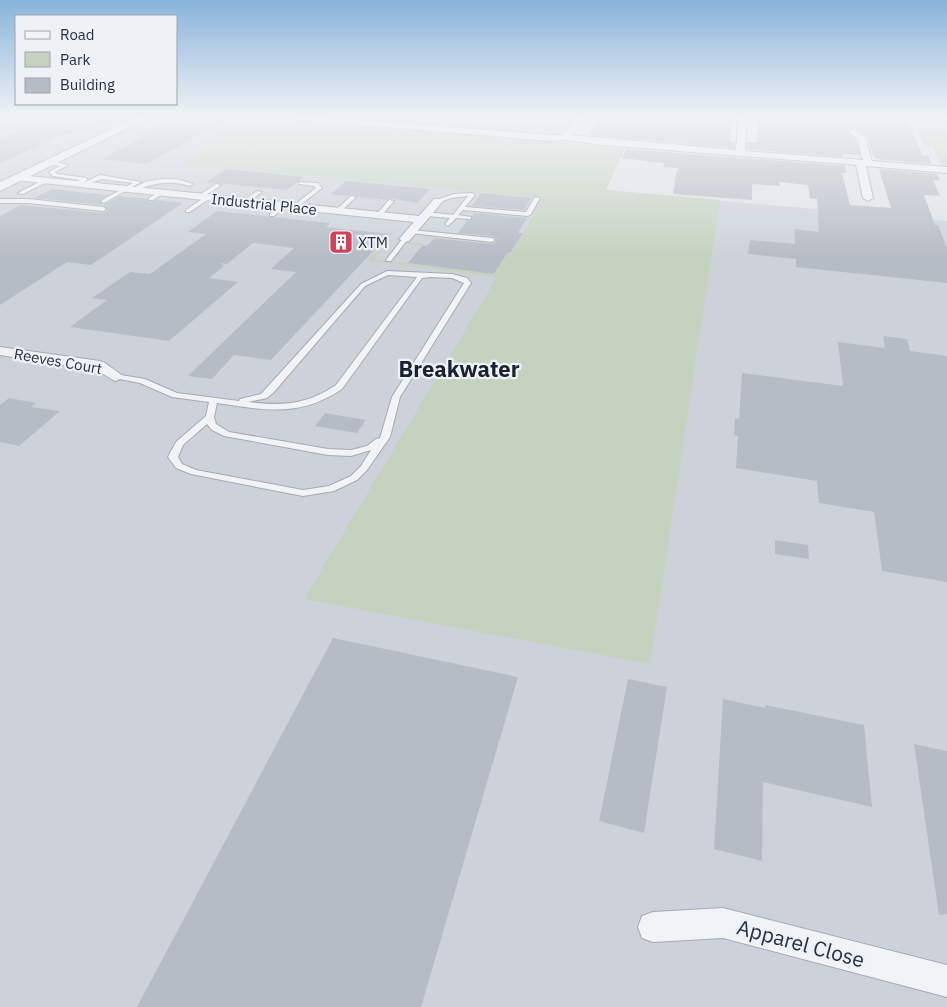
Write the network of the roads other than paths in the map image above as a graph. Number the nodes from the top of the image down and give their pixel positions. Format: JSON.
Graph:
{"nodes":[{"id":1,"x":864,"y":163,"type":"edge"},
{"id":2,"x":46,"y":164,"type":"edge"},
{"id":3,"x":60,"y":164,"type":"edge"},
{"id":4,"x":876,"y":164,"type":"edge"},
{"id":5,"x":947,"y":170,"type":"edge"},
{"id":6,"x":18,"y":178,"type":"junction"},
{"id":7,"x":45,"y":181,"type":"junction"},
{"id":8,"x":301,"y":183,"type":"dead end"},
{"id":9,"x":218,"y":185,"type":"dead end"},
{"id":10,"x":0,"y":187,"type":"edge"},
{"id":11,"x":81,"y":187,"type":"junction"},
{"id":12,"x":127,"y":190,"type":"junction"},
{"id":13,"x":259,"y":192,"type":"dead end"},
{"id":14,"x":21,"y":193,"type":"dead end"},
{"id":15,"x":161,"y":193,"type":"junction"},
{"id":16,"x":174,"y":195,"type":"junction"},
{"id":17,"x":353,"y":197,"type":"dead end"},
{"id":18,"x":203,"y":198,"type":"junction"},
{"id":19,"x":537,"y":198,"type":"dead end"},
{"id":20,"x":868,"y":198,"type":"dead end"},
{"id":21,"x":151,"y":199,"type":"dead end"},
{"id":22,"x":0,"y":201,"type":"edge"},
{"id":23,"x":104,"y":201,"type":"dead end"},
{"id":24,"x":438,"y":201,"type":"joint"},
{"id":25,"x":245,"y":202,"type":"junction"},
{"id":26,"x":391,"y":202,"type":"dead end"},
{"id":27,"x":283,"y":206,"type":"junction"},
{"id":28,"x":295,"y":208,"type":"junction"},
{"id":29,"x":461,"y":208,"type":"junction"},
{"id":30,"x":103,"y":209,"type":"dead end"},
{"id":31,"x":188,"y":211,"type":"dead end"},
{"id":32,"x":337,"y":212,"type":"junction"},
{"id":33,"x":272,"y":215,"type":"dead end"},
{"id":34,"x":378,"y":216,"type":"junction"},
{"id":35,"x":454,"y":216,"type":"junction"},
{"id":36,"x":424,"y":217,"type":"junction"},
{"id":37,"x":470,"y":218,"type":"dead end"},
{"id":38,"x":448,"y":224,"type":"dead end"},
{"id":39,"x":408,"y":236,"type":"junction"},
{"id":40,"x":492,"y":240,"type":"dead end"},
{"id":41,"x":389,"y":260,"type":"dead end"},
{"id":42,"x":427,"y":275,"type":"junction"},
{"id":43,"x":0,"y":351,"type":"edge"},
{"id":44,"x":115,"y":376,"type":"joint"},
{"id":45,"x":214,"y":400,"type":"junction"},
{"id":46,"x":232,"y":402,"type":"junction"},
{"id":47,"x":209,"y":418,"type":"junction"},
{"id":48,"x":386,"y":437,"type":"junction"},
{"id":49,"x":653,"y":927,"type":"dead end"},
{"id":50,"x":947,"y":981,"type":"edge"}],
"edges":[{"from":1,"to":20,"type":"street"},
{"from":2,"to":6,"type":"street"},
{"from":3,"to":11,"type":"lane"},
{"from":4,"to":5,"type":"street"},
{"from":6,"to":7,"type":"street","name":"Industrial Place"},
{"from":6,"to":10,"type":"street"},
{"from":7,"to":11,"type":"street","name":"Industrial Place"},
{"from":7,"to":14,"type":"lane"},
{"from":8,"to":28,"type":"lane"},
{"from":9,"to":18,"type":"lane"},
{"from":11,"to":12,"type":"street","name":"Industrial Place"},
{"from":11,"to":12,"type":"lane"},
{"from":12,"to":15,"type":"street","name":"Industrial Place"},
{"from":12,"to":16,"type":"lane"},
{"from":12,"to":23,"type":"lane"},
{"from":13,"to":25,"type":"lane"},
{"from":15,"to":16,"type":"street","name":"Industrial Place"},
{"from":15,"to":21,"type":"lane"},
{"from":16,"to":18,"type":"street","name":"Industrial Place"},
{"from":17,"to":32,"type":"lane"},
{"from":18,"to":25,"type":"street","name":"Industrial Place"},
{"from":18,"to":31,"type":"lane"},
{"from":19,"to":29,"type":"lane"},
{"from":22,"to":30,"type":"lane"},
{"from":24,"to":29,"type":"lane"},
{"from":24,"to":36,"type":"street"},
{"from":25,"to":27,"type":"street","name":"Industrial Place"},
{"from":26,"to":34,"type":"lane"},
{"from":27,"to":28,"type":"street","name":"Industrial Place"},
{"from":27,"to":33,"type":"lane"},
{"from":28,"to":32,"type":"street","name":"Industrial Place"},
{"from":29,"to":35,"type":"lane"},
{"from":32,"to":34,"type":"street","name":"Industrial Place"},
{"from":34,"to":36,"type":"street","name":"Industrial Place"},
{"from":35,"to":36,"type":"lane"},
{"from":35,"to":37,"type":"lane"},
{"from":35,"to":38,"type":"lane"},
{"from":36,"to":39,"type":"street"},
{"from":39,"to":40,"type":"lane"},
{"from":39,"to":41,"type":"lane"},
{"from":42,"to":46,"type":"lane"},
{"from":42,"to":46,"type":"lane"},
{"from":42,"to":48,"type":"lane"},
{"from":43,"to":44,"type":"street","name":"Reeves Court"},
{"from":44,"to":45,"type":"lane"},
{"from":45,"to":46,"type":"lane"},
{"from":45,"to":47,"type":"lane"},
{"from":47,"to":48,"type":"lane"},
{"from":47,"to":48,"type":"lane"},
{"from":49,"to":50,"type":"street","name":"Apparel Close"}]}
